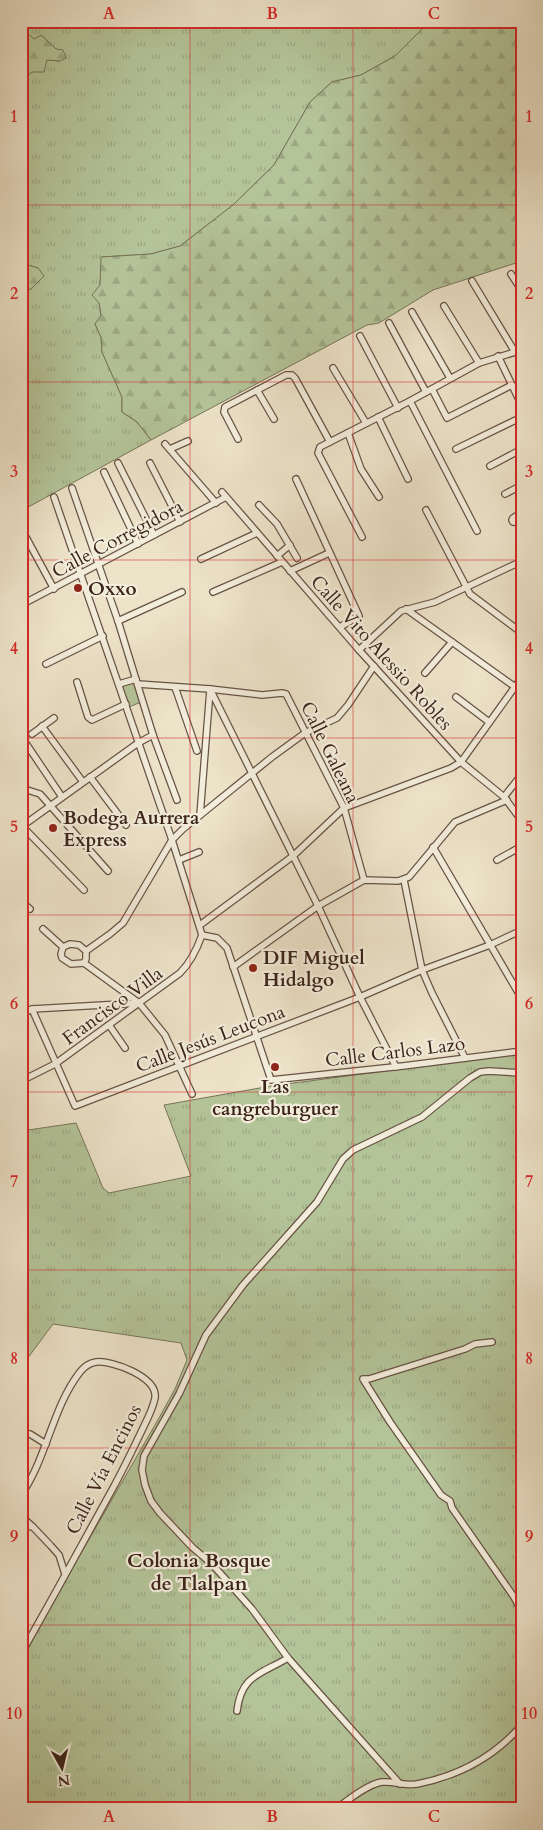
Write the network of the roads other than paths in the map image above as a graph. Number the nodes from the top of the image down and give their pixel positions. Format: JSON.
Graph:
{"nodes":[{"id":1,"x":511,"y":274,"type":"dead end"},
{"id":2,"x":472,"y":281,"type":"dead end"},
{"id":3,"x":522,"y":292,"type":"edge"},
{"id":4,"x":444,"y":306,"type":"dead end"},
{"id":5,"x":412,"y":312,"type":"dead end"},
{"id":6,"x":390,"y":323,"type":"dead end"},
{"id":7,"x":360,"y":336,"type":"dead end"},
{"id":8,"x":522,"y":350,"type":"edge"},
{"id":9,"x":515,"y":352,"type":"junction"},
{"id":10,"x":498,"y":356,"type":"junction"},
{"id":11,"x":479,"y":363,"type":"junction"},
{"id":12,"x":333,"y":368,"type":"dead end"},
{"id":13,"x":450,"y":378,"type":"junction"},
{"id":14,"x":512,"y":385,"type":"junction"},
{"id":15,"x":257,"y":390,"type":"junction"},
{"id":16,"x":429,"y":390,"type":"junction"},
{"id":17,"x":410,"y":401,"type":"junction"},
{"id":18,"x":522,"y":406,"type":"edge"},
{"id":19,"x":398,"y":408,"type":"junction"},
{"id":20,"x":378,"y":417,"type":"junction"},
{"id":21,"x":522,"y":417,"type":"edge"},
{"id":22,"x":274,"y":419,"type":"dead end"},
{"id":23,"x":366,"y":423,"type":"junction"},
{"id":24,"x":348,"y":433,"type":"junction"},
{"id":25,"x":238,"y":439,"type":"dead end"},
{"id":26,"x":188,"y":441,"type":"dead end"},
{"id":27,"x":330,"y":442,"type":"junction"},
{"id":28,"x":166,"y":444,"type":"dead end"},
{"id":29,"x":170,"y":449,"type":"junction"},
{"id":30,"x":456,"y":449,"type":"dead end"},
{"id":31,"x":522,"y":449,"type":"edge"},
{"id":32,"x":118,"y":463,"type":"dead end"},
{"id":33,"x":150,"y":463,"type":"dead end"},
{"id":34,"x":490,"y":466,"type":"dead end"},
{"id":35,"x":104,"y":472,"type":"dead end"},
{"id":36,"x":296,"y":479,"type":"dead end"},
{"id":37,"x":408,"y":479,"type":"dead end"},
{"id":38,"x":522,"y":485,"type":"edge"},
{"id":39,"x":72,"y":488,"type":"dead end"},
{"id":40,"x":505,"y":494,"type":"dead end"},
{"id":41,"x":224,"y":495,"type":"joint"},
{"id":42,"x":54,"y":497,"type":"dead end"},
{"id":43,"x":379,"y":497,"type":"dead end"},
{"id":44,"x":216,"y":503,"type":"junction"},
{"id":45,"x":259,"y":505,"type":"dead end"},
{"id":46,"x":426,"y":510,"type":"dead end"},
{"id":47,"x":522,"y":512,"type":"edge"},
{"id":48,"x":180,"y":522,"type":"junction"},
{"id":49,"x":522,"y":523,"type":"edge"},
{"id":50,"x":21,"y":528,"type":"edge"},
{"id":51,"x":477,"y":532,"type":"dead end"},
{"id":52,"x":257,"y":533,"type":"junction"},
{"id":53,"x":154,"y":535,"type":"junction"},
{"id":54,"x":362,"y":537,"type":"dead end"},
{"id":55,"x":138,"y":544,"type":"junction"},
{"id":56,"x":290,"y":545,"type":"junction"},
{"id":57,"x":329,"y":553,"type":"junction"},
{"id":58,"x":277,"y":556,"type":"junction"},
{"id":59,"x":297,"y":558,"type":"dead end"},
{"id":60,"x":201,"y":559,"type":"dead end"},
{"id":61,"x":282,"y":562,"type":"junction"},
{"id":62,"x":520,"y":564,"type":"edge"},
{"id":63,"x":99,"y":565,"type":"junction"},
{"id":64,"x":290,"y":571,"type":"junction"},
{"id":65,"x":81,"y":574,"type":"junction"},
{"id":66,"x":466,"y":588,"type":"junction"},
{"id":67,"x":54,"y":589,"type":"junction"},
{"id":68,"x":182,"y":592,"type":"dead end"},
{"id":69,"x":213,"y":592,"type":"dead end"},
{"id":70,"x":21,"y":605,"type":"edge"},
{"id":71,"x":406,"y":609,"type":"junction"},
{"id":72,"x":118,"y":621,"type":"junction"},
{"id":73,"x":340,"y":627,"type":"junction"},
{"id":74,"x":522,"y":633,"type":"edge"},
{"id":75,"x":103,"y":636,"type":"junction"},
{"id":76,"x":452,"y":642,"type":"junction"},
{"id":77,"x":359,"y":650,"type":"junction"},
{"id":78,"x":46,"y":664,"type":"dead end"},
{"id":79,"x":374,"y":666,"type":"junction"},
{"id":80,"x":425,"y":673,"type":"dead end"},
{"id":81,"x":522,"y":676,"type":"edge"},
{"id":82,"x":137,"y":681,"type":"junction"},
{"id":83,"x":77,"y":682,"type":"dead end"},
{"id":84,"x":119,"y":684,"type":"junction"},
{"id":85,"x":514,"y":686,"type":"junction"},
{"id":86,"x":174,"y":687,"type":"junction"},
{"id":87,"x":210,"y":689,"type":"junction"},
{"id":88,"x":522,"y":692,"type":"edge"},
{"id":89,"x":456,"y":697,"type":"dead end"},
{"id":90,"x":126,"y":704,"type":"junction"},
{"id":91,"x":54,"y":718,"type":"dead end"},
{"id":92,"x":489,"y":722,"type":"junction"},
{"id":93,"x":42,"y":726,"type":"junction"},
{"id":94,"x":32,"y":734,"type":"dead end"},
{"id":95,"x":305,"y":734,"type":"junction"},
{"id":96,"x":153,"y":735,"type":"junction"},
{"id":97,"x":25,"y":742,"type":"dead end"},
{"id":98,"x":138,"y":743,"type":"junction"},
{"id":99,"x":197,"y":752,"type":"dead end"},
{"id":100,"x":461,"y":762,"type":"junction"},
{"id":101,"x":251,"y":773,"type":"junction"},
{"id":102,"x":522,"y":774,"type":"edge"},
{"id":103,"x":90,"y":777,"type":"junction"},
{"id":104,"x":83,"y":782,"type":"junction"},
{"id":105,"x":21,"y":788,"type":"edge"},
{"id":106,"x":62,"y":797,"type":"junction"},
{"id":107,"x":505,"y":799,"type":"junction"},
{"id":108,"x":177,"y":800,"type":"dead end"},
{"id":109,"x":50,"y":806,"type":"junction"},
{"id":110,"x":344,"y":808,"type":"junction"},
{"id":111,"x":200,"y":814,"type":"junction"},
{"id":112,"x":521,"y":817,"type":"edge"},
{"id":113,"x":126,"y":825,"type":"dead end"},
{"id":114,"x":22,"y":826,"type":"edge"},
{"id":115,"x":172,"y":840,"type":"junction"},
{"id":116,"x":522,"y":846,"type":"edge"},
{"id":117,"x":433,"y":847,"type":"junction"},
{"id":118,"x":199,"y":852,"type":"dead end"},
{"id":119,"x":293,"y":856,"type":"junction"},
{"id":120,"x":179,"y":860,"type":"junction"},
{"id":121,"x":497,"y":860,"type":"dead end"},
{"id":122,"x":108,"y":871,"type":"dead end"},
{"id":123,"x":364,"y":880,"type":"junction"},
{"id":124,"x":404,"y":880,"type":"junction"},
{"id":125,"x":84,"y":890,"type":"dead end"},
{"id":126,"x":21,"y":902,"type":"edge"},
{"id":127,"x":318,"y":906,"type":"junction"},
{"id":128,"x":30,"y":909,"type":"dead end"},
{"id":129,"x":200,"y":925,"type":"junction"},
{"id":130,"x":43,"y":929,"type":"dead end"},
{"id":131,"x":522,"y":930,"type":"edge"},
{"id":132,"x":202,"y":935,"type":"junction"},
{"id":133,"x":490,"y":945,"type":"junction"},
{"id":134,"x":63,"y":947,"type":"junction"},
{"id":135,"x":86,"y":951,"type":"junction"},
{"id":136,"x":84,"y":963,"type":"junction"},
{"id":137,"x":233,"y":967,"type":"junction"},
{"id":138,"x":422,"y":970,"type":"junction"},
{"id":139,"x":360,"y":998,"type":"junction"},
{"id":140,"x":522,"y":999,"type":"edge"},
{"id":141,"x":139,"y":1003,"type":"junction"},
{"id":142,"x":32,"y":1009,"type":"junction"},
{"id":143,"x":21,"y":1015,"type":"edge"},
{"id":144,"x":109,"y":1025,"type":"junction"},
{"id":145,"x":257,"y":1036,"type":"junction"},
{"id":146,"x":125,"y":1048,"type":"dead end"},
{"id":147,"x":522,"y":1050,"type":"edge"},
{"id":148,"x":465,"y":1058,"type":"junction"},
{"id":149,"x":55,"y":1064,"type":"junction"},
{"id":150,"x":180,"y":1065,"type":"junction"},
{"id":151,"x":396,"y":1067,"type":"junction"},
{"id":152,"x":522,"y":1073,"type":"edge"},
{"id":153,"x":21,"y":1081,"type":"edge"},
{"id":154,"x":192,"y":1094,"type":"dead end"},
{"id":155,"x":492,"y":1342,"type":"dead end"},
{"id":156,"x":21,"y":1433,"type":"edge"},
{"id":157,"x":46,"y":1444,"type":"junction"},
{"id":158,"x":21,"y":1495,"type":"edge"},
{"id":159,"x":21,"y":1516,"type":"edge"},
{"id":160,"x":21,"y":1525,"type":"edge"},
{"id":161,"x":33,"y":1527,"type":"junction"},
{"id":162,"x":65,"y":1574,"type":"junction"},
{"id":163,"x":522,"y":1612,"type":"edge"},
{"id":164,"x":21,"y":1654,"type":"edge"},
{"id":165,"x":288,"y":1658,"type":"junction"},
{"id":166,"x":237,"y":1711,"type":"dead end"},
{"id":167,"x":522,"y":1725,"type":"edge"},
{"id":168,"x":400,"y":1784,"type":"junction"},
{"id":169,"x":336,"y":1809,"type":"edge"}],
"edges":[{"from":1,"to":3,"type":"street"},
{"from":2,"to":9,"type":"street"},
{"from":4,"to":11,"type":"street"},
{"from":5,"to":13,"type":"street"},
{"from":6,"to":16,"type":"street"},
{"from":7,"to":19,"type":"street"},
{"from":8,"to":9,"type":"street"},
{"from":9,"to":10,"type":"street"},
{"from":10,"to":11,"type":"street"},
{"from":10,"to":14,"type":"street"},
{"from":11,"to":13,"type":"street"},
{"from":12,"to":23,"type":"street"},
{"from":13,"to":16,"type":"street"},
{"from":14,"to":16,"type":"street"},
{"from":14,"to":18,"type":"street"},
{"from":15,"to":22,"type":"street"},
{"from":15,"to":25,"type":"street"},
{"from":15,"to":27,"type":"street"},
{"from":16,"to":17,"type":"street"},
{"from":17,"to":19,"type":"street"},
{"from":17,"to":51,"type":"street"},
{"from":19,"to":20,"type":"street"},
{"from":20,"to":23,"type":"street"},
{"from":20,"to":37,"type":"street"},
{"from":21,"to":30,"type":"street"},
{"from":23,"to":24,"type":"street"},
{"from":24,"to":27,"type":"street"},
{"from":24,"to":43,"type":"street"},
{"from":26,"to":29,"type":"street"},
{"from":27,"to":54,"type":"street"},
{"from":28,"to":29,"type":"street"},
{"from":29,"to":44,"type":"street"},
{"from":31,"to":34,"type":"street"},
{"from":32,"to":53,"type":"street"},
{"from":33,"to":48,"type":"street"},
{"from":35,"to":55,"type":"street"},
{"from":36,"to":57,"type":"street"},
{"from":38,"to":40,"type":"street"},
{"from":39,"to":63,"type":"street"},
{"from":41,"to":44,"type":"street","name":"Calle Corregidora"},
{"from":41,"to":52,"type":"street","name":"Calle Vito Alessio Robles"},
{"from":42,"to":65,"type":"street"},
{"from":44,"to":48,"type":"street","name":"Calle Corregidora"},
{"from":45,"to":56,"type":"street"},
{"from":46,"to":66,"type":"street"},
{"from":47,"to":49,"type":"street"},
{"from":48,"to":53,"type":"street","name":"Calle Corregidora"},
{"from":50,"to":67,"type":"street"},
{"from":52,"to":58,"type":"street","name":"Calle Vito Alessio Robles"},
{"from":52,"to":60,"type":"street"},
{"from":53,"to":55,"type":"street","name":"Calle Corregidora"},
{"from":55,"to":63,"type":"street","name":"Calle Corregidora"},
{"from":56,"to":58,"type":"street"},
{"from":56,"to":59,"type":"street"},
{"from":57,"to":64,"type":"street"},
{"from":57,"to":73,"type":"street"},
{"from":58,"to":61,"type":"street","name":"Calle Vito Alessio Robles"},
{"from":61,"to":64,"type":"street","name":"Calle Vito Alessio Robles"},
{"from":61,"to":69,"type":"street"},
{"from":62,"to":66,"type":"street"},
{"from":63,"to":65,"type":"street","name":"Calle Corregidora"},
{"from":63,"to":72,"type":"street"},
{"from":64,"to":73,"type":"street","name":"Calle Vito Alessio Robles"},
{"from":65,"to":67,"type":"street","name":"Calle Corregidora"},
{"from":65,"to":75,"type":"street"},
{"from":66,"to":71,"type":"street"},
{"from":66,"to":74,"type":"street"},
{"from":67,"to":70,"type":"street","name":"Calle Corregidora"},
{"from":68,"to":72,"type":"street"},
{"from":71,"to":76,"type":"street"},
{"from":71,"to":77,"type":"street"},
{"from":72,"to":82,"type":"street"},
{"from":73,"to":77,"type":"street","name":"Calle Vito Alessio Robles"},
{"from":75,"to":78,"type":"street"},
{"from":75,"to":84,"type":"street"},
{"from":76,"to":80,"type":"street"},
{"from":76,"to":85,"type":"street"},
{"from":77,"to":79,"type":"street","name":"Calle Vito Alessio Robles"},
{"from":79,"to":95,"type":"street"},
{"from":79,"to":100,"type":"street","name":"Calle Vito Alessio Robles"},
{"from":81,"to":85,"type":"street"},
{"from":82,"to":84,"type":"street"},
{"from":82,"to":86,"type":"street","name":"Calle Galeana"},
{"from":82,"to":96,"type":"street"},
{"from":83,"to":90,"type":"street"},
{"from":84,"to":90,"type":"street"},
{"from":85,"to":88,"type":"street"},
{"from":85,"to":92,"type":"street"},
{"from":86,"to":87,"type":"street","name":"Calle Galeana"},
{"from":86,"to":99,"type":"street"},
{"from":87,"to":95,"type":"street","name":"Calle Galeana"},
{"from":87,"to":101,"type":"street"},
{"from":87,"to":111,"type":"street"},
{"from":89,"to":92,"type":"street"},
{"from":90,"to":98,"type":"street"},
{"from":91,"to":93,"type":"street"},
{"from":92,"to":100,"type":"street"},
{"from":93,"to":94,"type":"street"},
{"from":93,"to":104,"type":"street"},
{"from":95,"to":101,"type":"street"},
{"from":95,"to":110,"type":"street","name":"Calle Galeana"},
{"from":96,"to":98,"type":"street"},
{"from":96,"to":108,"type":"street"},
{"from":97,"to":106,"type":"street"},
{"from":98,"to":103,"type":"street"},
{"from":98,"to":115,"type":"street"},
{"from":100,"to":107,"type":"street","name":"Calle Vito Alessio Robles"},
{"from":100,"to":110,"type":"street"},
{"from":101,"to":111,"type":"street"},
{"from":101,"to":119,"type":"street"},
{"from":102,"to":107,"type":"street"},
{"from":103,"to":104,"type":"street"},
{"from":103,"to":113,"type":"street"},
{"from":104,"to":106,"type":"street"},
{"from":105,"to":109,"type":"street"},
{"from":106,"to":109,"type":"street"},
{"from":107,"to":112,"type":"street","name":"Calle Vito Alessio Robles"},
{"from":107,"to":117,"type":"street"},
{"from":109,"to":114,"type":"street"},
{"from":109,"to":122,"type":"street"},
{"from":110,"to":119,"type":"street"},
{"from":110,"to":123,"type":"street","name":"Calle Galeana"},
{"from":111,"to":115,"type":"street"},
{"from":114,"to":125,"type":"street"},
{"from":115,"to":120,"type":"street"},
{"from":115,"to":135,"type":"street"},
{"from":116,"to":121,"type":"street"},
{"from":117,"to":124,"type":"street"},
{"from":117,"to":133,"type":"street"},
{"from":118,"to":120,"type":"street"},
{"from":119,"to":127,"type":"street"},
{"from":119,"to":129,"type":"street"},
{"from":120,"to":129,"type":"street"},
{"from":123,"to":124,"type":"street"},
{"from":123,"to":127,"type":"street"},
{"from":124,"to":138,"type":"street"},
{"from":126,"to":128,"type":"street"},
{"from":127,"to":137,"type":"street"},
{"from":127,"to":139,"type":"street"},
{"from":129,"to":132,"type":"street"},
{"from":130,"to":134,"type":"street"},
{"from":131,"to":133,"type":"street","name":"Calle Jesús Leucona"},
{"from":132,"to":137,"type":"street"},
{"from":132,"to":141,"type":"street","name":"Francisco Villa"},
{"from":133,"to":138,"type":"street","name":"Calle Jesús Leucona"},
{"from":133,"to":140,"type":"street"},
{"from":134,"to":135,"type":"street"},
{"from":134,"to":136,"type":"street"},
{"from":135,"to":136,"type":"street"},
{"from":136,"to":141,"type":"street"},
{"from":137,"to":145,"type":"street"},
{"from":138,"to":139,"type":"street","name":"Calle Jesús Leucona"},
{"from":138,"to":148,"type":"street"},
{"from":139,"to":145,"type":"street","name":"Calle Jesús Leucona"},
{"from":139,"to":151,"type":"street"},
{"from":141,"to":142,"type":"street"},
{"from":141,"to":144,"type":"street","name":"Francisco Villa"},
{"from":141,"to":150,"type":"street"},
{"from":142,"to":143,"type":"street"},
{"from":142,"to":149,"type":"street"},
{"from":144,"to":146,"type":"street"},
{"from":144,"to":149,"type":"street","name":"Francisco Villa"},
{"from":145,"to":150,"type":"street","name":"Calle Jesús Leucona"},
{"from":145,"to":151,"type":"street","name":"Calle Carlos Lazo"},
{"from":147,"to":148,"type":"street","name":"Calle Carlos Lazo"},
{"from":148,"to":151,"type":"street","name":"Calle Carlos Lazo"},
{"from":149,"to":150,"type":"street","name":"Calle Jesús Leucona"},
{"from":149,"to":153,"type":"street","name":"Francisco Villa"},
{"from":150,"to":154,"type":"street"},
{"from":152,"to":165,"type":"street"},
{"from":155,"to":163,"type":"street"},
{"from":156,"to":157,"type":"street"},
{"from":157,"to":158,"type":"street"},
{"from":157,"to":162,"type":"street","name":"Calle Vía Encinos"},
{"from":159,"to":161,"type":"street"},
{"from":160,"to":161,"type":"street"},
{"from":161,"to":162,"type":"street"},
{"from":162,"to":164,"type":"street","name":"Calle Vía Encinos"},
{"from":165,"to":166,"type":"street"},
{"from":165,"to":168,"type":"street"},
{"from":167,"to":168,"type":"street"},
{"from":168,"to":169,"type":"street"}]}
